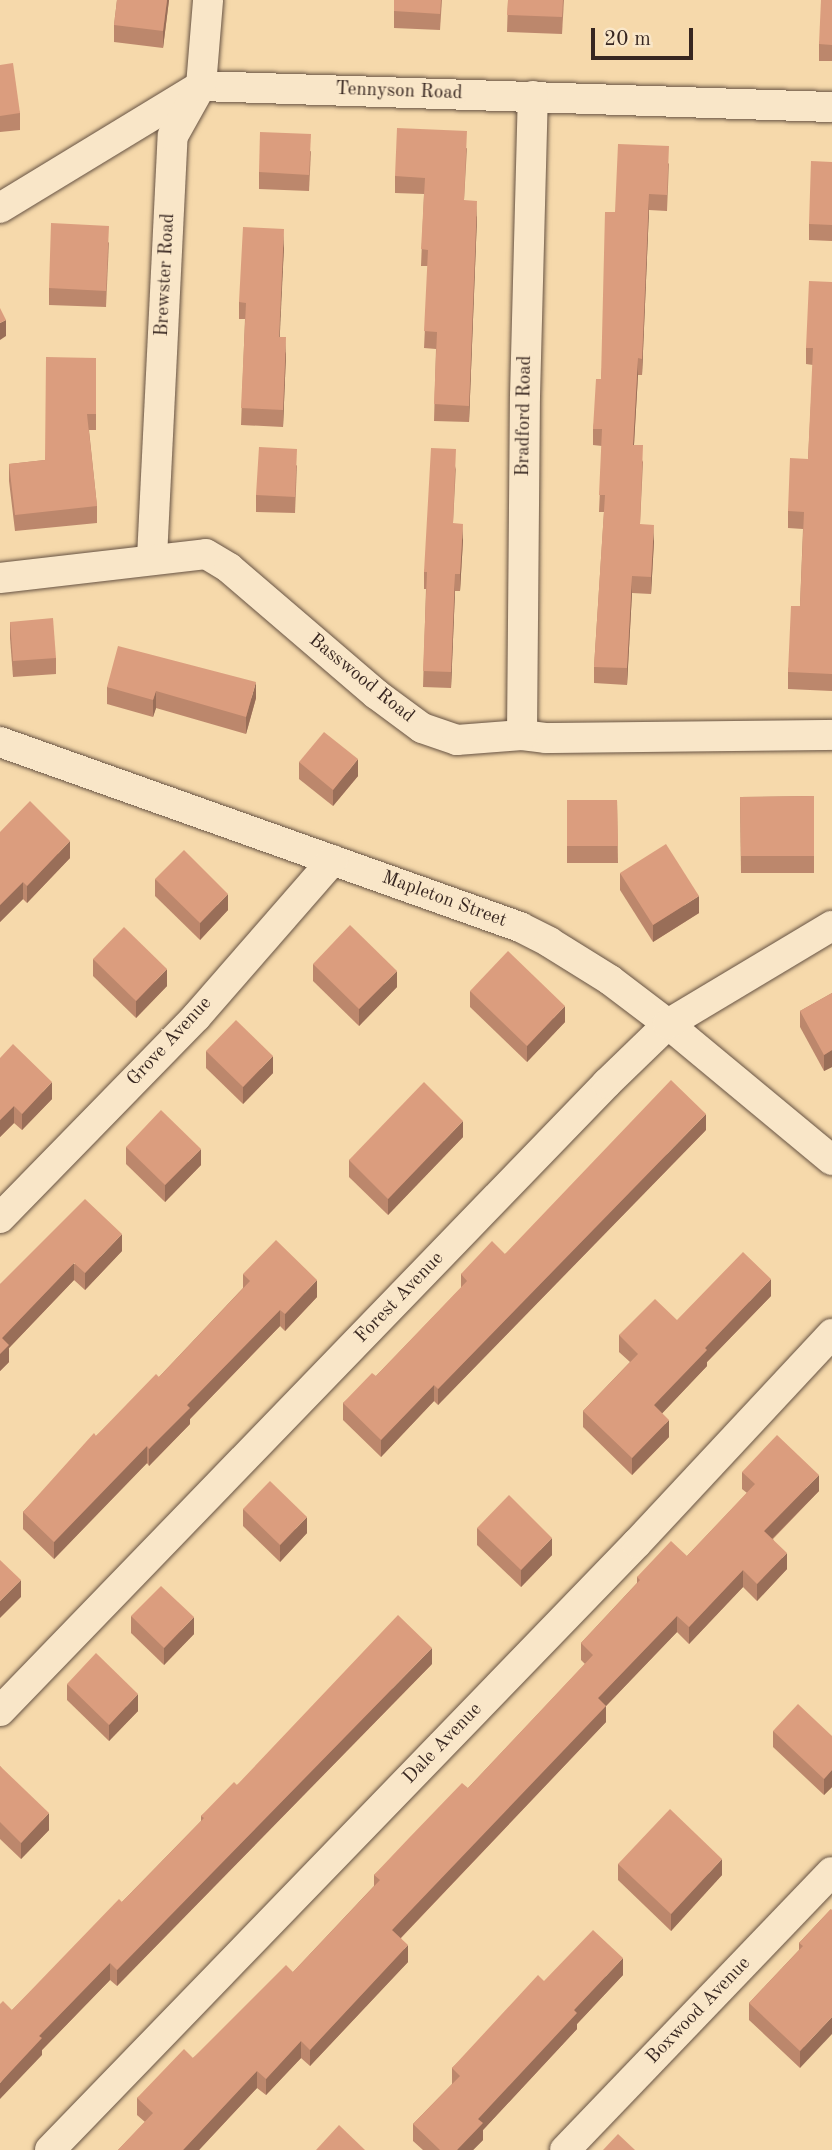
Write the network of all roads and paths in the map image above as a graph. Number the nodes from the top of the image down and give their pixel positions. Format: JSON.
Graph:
{"nodes":[{"id":1,"x":208,"y":0,"type":"edge"},
{"id":2,"x":201,"y":86,"type":"junction"},
{"id":3,"x":533,"y":96,"type":"junction"},
{"id":4,"x":832,"y":107,"type":"edge"},
{"id":5,"x":0,"y":208,"type":"edge"},
{"id":6,"x":152,"y":558,"type":"junction"},
{"id":7,"x":0,"y":578,"type":"edge"},
{"id":8,"x":522,"y":735,"type":"junction"},
{"id":9,"x":832,"y":735,"type":"edge"},
{"id":10,"x":0,"y":742,"type":"edge"},
{"id":11,"x":333,"y":860,"type":"junction"},
{"id":12,"x":832,"y":926,"type":"edge"},
{"id":13,"x":668,"y":1024,"type":"junction"},
{"id":14,"x":832,"y":1160,"type":"edge"},
{"id":15,"x":0,"y":1218,"type":"edge"},
{"id":16,"x":832,"y":1334,"type":"edge"},
{"id":17,"x":0,"y":1711,"type":"edge"},
{"id":18,"x":832,"y":1872,"type":"edge"},
{"id":19,"x":50,"y":2150,"type":"edge"},
{"id":20,"x":565,"y":2150,"type":"edge"}],
"edges":[{"from":1,"to":2,"type":"street","name":"Brewster Road"},
{"from":2,"to":3,"type":"street","name":"Tennyson Road"},
{"from":2,"to":5,"type":"street"},
{"from":2,"to":6,"type":"street","name":"Brewster Road"},
{"from":3,"to":4,"type":"street","name":"Tennyson Road"},
{"from":3,"to":8,"type":"street","name":"Bradford Road"},
{"from":6,"to":7,"type":"street","name":"Basswood Road"},
{"from":6,"to":8,"type":"street","name":"Basswood Road"},
{"from":8,"to":9,"type":"street","name":"Basswood Road"},
{"from":10,"to":11,"type":"street","name":"Mapleton Street"},
{"from":11,"to":13,"type":"street","name":"Mapleton Street"},
{"from":11,"to":15,"type":"street","name":"Grove Avenue"},
{"from":12,"to":13,"type":"street","name":"Forest Avenue"},
{"from":13,"to":14,"type":"street","name":"Mapleton Street"},
{"from":13,"to":17,"type":"street","name":"Forest Avenue"},
{"from":16,"to":19,"type":"street","name":"Dale Avenue"},
{"from":18,"to":20,"type":"street","name":"Boxwood Avenue"}]}
